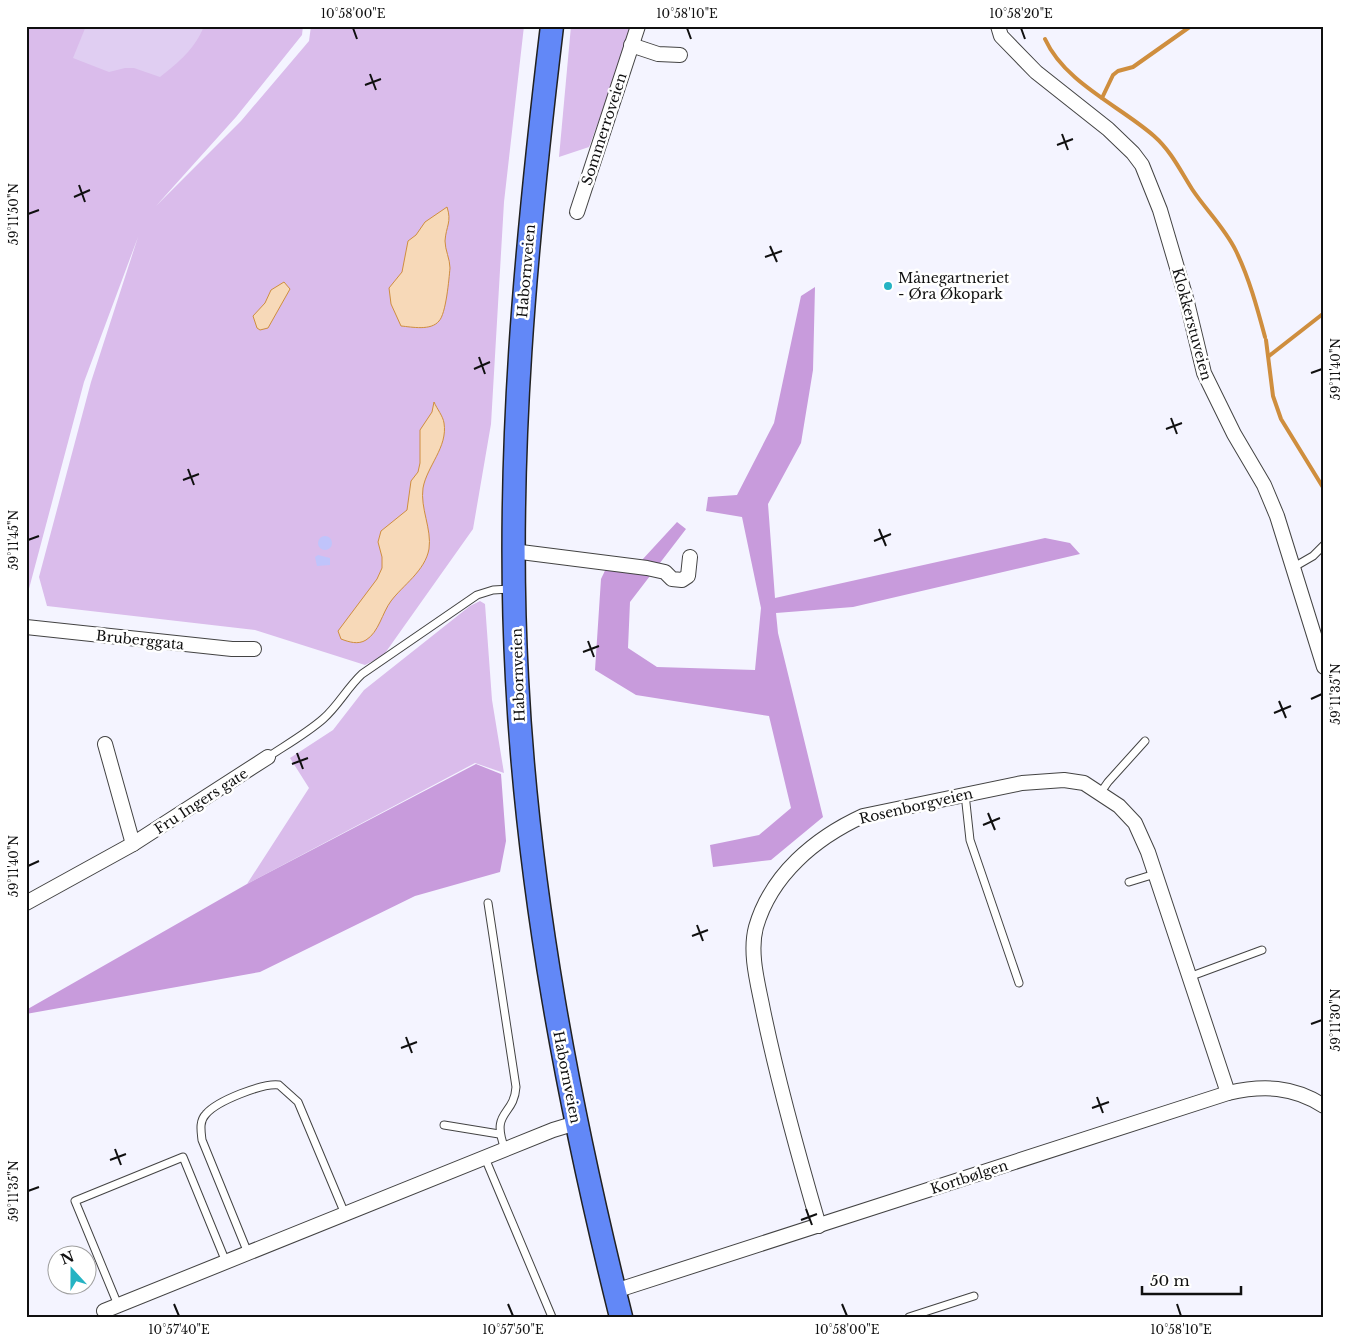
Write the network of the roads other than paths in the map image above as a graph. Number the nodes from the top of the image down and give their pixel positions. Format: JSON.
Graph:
{"nodes":[{"id":1,"x":552,"y":26,"type":"edge"},
{"id":2,"x":638,"y":26,"type":"edge"},
{"id":3,"x":998,"y":26,"type":"edge"},
{"id":4,"x":631,"y":45,"type":"junction"},
{"id":5,"x":680,"y":55,"type":"dead end"},
{"id":6,"x":578,"y":212,"type":"dead end"},
{"id":7,"x":1324,"y":545,"type":"edge"},
{"id":8,"x":513,"y":551,"type":"junction"},
{"id":9,"x":690,"y":557,"type":"dead end"},
{"id":10,"x":1294,"y":567,"type":"junction"},
{"id":11,"x":514,"y":589,"type":"junction"},
{"id":12,"x":26,"y":627,"type":"edge"},
{"id":13,"x":254,"y":648,"type":"dead end"},
{"id":14,"x":1324,"y":667,"type":"edge"},
{"id":15,"x":1145,"y":741,"type":"dead end"},
{"id":16,"x":105,"y":744,"type":"dead end"},
{"id":17,"x":268,"y":757,"type":"joint"},
{"id":18,"x":1101,"y":792,"type":"junction"},
{"id":19,"x":965,"y":794,"type":"junction"},
{"id":20,"x":133,"y":844,"type":"junction"},
{"id":21,"x":1155,"y":874,"type":"junction"},
{"id":22,"x":1129,"y":882,"type":"dead end"},
{"id":23,"x":488,"y":902,"type":"dead end"},
{"id":24,"x":26,"y":903,"type":"edge"},
{"id":25,"x":1262,"y":950,"type":"dead end"},
{"id":26,"x":1189,"y":977,"type":"junction"},
{"id":27,"x":1019,"y":983,"type":"dead end"},
{"id":28,"x":1228,"y":1093,"type":"junction"},
{"id":29,"x":1324,"y":1106,"type":"edge"},
{"id":30,"x":576,"y":1123,"type":"junction"},
{"id":31,"x":444,"y":1125,"type":"dead end"},
{"id":32,"x":499,"y":1134,"type":"junction"},
{"id":33,"x":505,"y":1150,"type":"junction"},
{"id":34,"x":485,"y":1158,"type":"junction"},
{"id":35,"x":345,"y":1214,"type":"junction"},
{"id":36,"x":819,"y":1226,"type":"junction"},
{"id":37,"x":248,"y":1253,"type":"junction"},
{"id":38,"x":226,"y":1262,"type":"junction"},
{"id":39,"x":615,"y":1291,"type":"junction"},
{"id":40,"x":974,"y":1296,"type":"dead end"},
{"id":41,"x":118,"y":1306,"type":"junction"},
{"id":42,"x":104,"y":1311,"type":"dead end"},
{"id":43,"x":914,"y":1316,"type":"edge"},
{"id":44,"x":552,"y":1317,"type":"edge"},
{"id":45,"x":621,"y":1317,"type":"edge"}],
"edges":[{"from":1,"to":8,"type":"highway","name":"Habornveien"},
{"from":2,"to":4,"type":"street","name":"Sommerroveien"},
{"from":3,"to":10,"type":"street","name":"Klokkerstuveien"},
{"from":4,"to":5,"type":"street"},
{"from":4,"to":6,"type":"street","name":"Sommerroveien"},
{"from":7,"to":10,"type":"lane"},
{"from":8,"to":9,"type":"street"},
{"from":8,"to":11,"type":"highway","name":"Habornveien"},
{"from":10,"to":14,"type":"street","name":"Klokkerstuveien"},
{"from":11,"to":17,"type":"lane"},
{"from":11,"to":30,"type":"highway","name":"Habornveien"},
{"from":12,"to":13,"type":"street","name":"Bruberggata"},
{"from":15,"to":18,"type":"lane"},
{"from":16,"to":20,"type":"street"},
{"from":17,"to":20,"type":"street","name":"Fru Ingers gate"},
{"from":18,"to":19,"type":"street","name":"Rosenborgveien"},
{"from":18,"to":21,"type":"street","name":"Rosenborgveien"},
{"from":19,"to":27,"type":"lane"},
{"from":19,"to":36,"type":"street","name":"Rosenborgveien"},
{"from":20,"to":24,"type":"street","name":"Fru Ingers gate"},
{"from":21,"to":22,"type":"lane"},
{"from":21,"to":26,"type":"street","name":"Rosenborgveien"},
{"from":23,"to":32,"type":"lane"},
{"from":25,"to":26,"type":"lane"},
{"from":26,"to":28,"type":"street","name":"Rosenborgveien"},
{"from":28,"to":29,"type":"street","name":"Kortbølgen"},
{"from":28,"to":36,"type":"street","name":"Kortbølgen"},
{"from":30,"to":33,"type":"street"},
{"from":30,"to":39,"type":"highway","name":"Habornveien"},
{"from":31,"to":32,"type":"lane"},
{"from":32,"to":33,"type":"lane"},
{"from":33,"to":34,"type":"street"},
{"from":34,"to":35,"type":"street"},
{"from":34,"to":44,"type":"lane"},
{"from":35,"to":37,"type":"street"},
{"from":35,"to":37,"type":"lane"},
{"from":36,"to":39,"type":"street","name":"Kortbølgen"},
{"from":37,"to":38,"type":"street"},
{"from":38,"to":41,"type":"street"},
{"from":38,"to":41,"type":"lane"},
{"from":39,"to":45,"type":"highway","name":"Habornveien"},
{"from":40,"to":43,"type":"lane"},
{"from":41,"to":42,"type":"street"}]}
